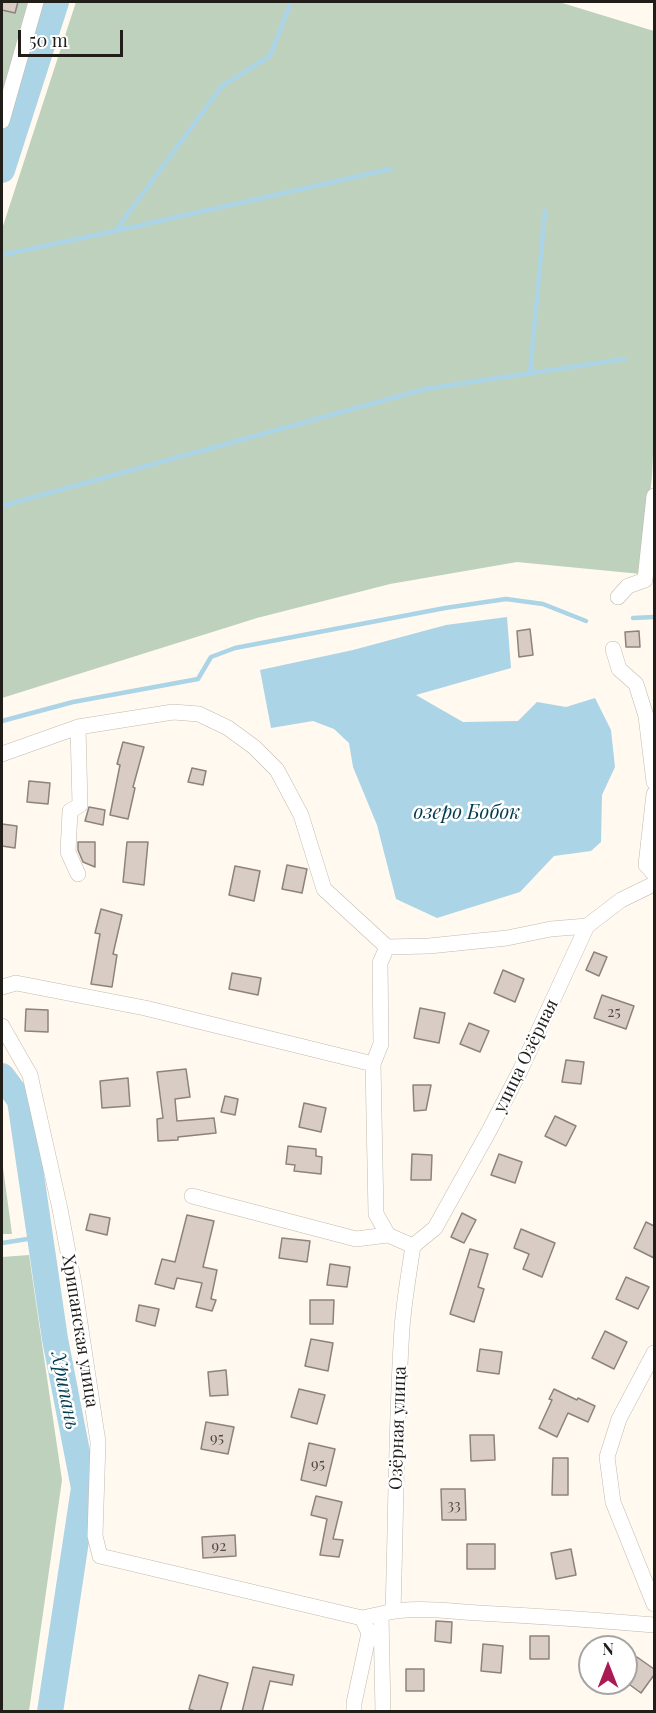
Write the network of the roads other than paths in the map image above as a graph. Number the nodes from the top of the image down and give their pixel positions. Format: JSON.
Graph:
{"nodes":[{"id":1,"x":36,"y":2,"type":"edge"},
{"id":2,"x":2,"y":121,"type":"edge"},
{"id":3,"x":654,"y":496,"type":"edge"},
{"id":4,"x":618,"y":597,"type":"dead end"},
{"id":5,"x":613,"y":649,"type":"dead end"},
{"id":6,"x":78,"y":727,"type":"junction"},
{"id":7,"x":2,"y":754,"type":"edge"},
{"id":8,"x":654,"y":782,"type":"edge"},
{"id":9,"x":654,"y":794,"type":"edge"},
{"id":10,"x":78,"y":874,"type":"dead end"},
{"id":11,"x":654,"y":874,"type":"edge"},
{"id":12,"x":654,"y":884,"type":"edge"},
{"id":13,"x":587,"y":926,"type":"junction"},
{"id":14,"x":387,"y":947,"type":"junction"},
{"id":15,"x":2,"y":987,"type":"edge"},
{"id":16,"x":2,"y":1026,"type":"edge"},
{"id":17,"x":373,"y":1064,"type":"junction"},
{"id":18,"x":192,"y":1196,"type":"dead end"},
{"id":19,"x":388,"y":1234,"type":"junction"},
{"id":20,"x":413,"y":1246,"type":"junction"},
{"id":21,"x":654,"y":1353,"type":"edge"},
{"id":22,"x":654,"y":1604,"type":"edge"},
{"id":23,"x":387,"y":1612,"type":"junction"},
{"id":24,"x":362,"y":1618,"type":"junction"},
{"id":25,"x":654,"y":1625,"type":"edge"},
{"id":26,"x":354,"y":1712,"type":"edge"},
{"id":27,"x":383,"y":1712,"type":"edge"}],
"edges":[{"from":1,"to":2,"type":"street"},
{"from":3,"to":4,"type":"street"},
{"from":5,"to":8,"type":"street"},
{"from":6,"to":7,"type":"street"},
{"from":6,"to":10,"type":"street"},
{"from":6,"to":14,"type":"street"},
{"from":9,"to":11,"type":"street"},
{"from":12,"to":13,"type":"street","name":"улица Озёрная"},
{"from":13,"to":14,"type":"street"},
{"from":13,"to":20,"type":"street","name":"улица Озёрная"},
{"from":14,"to":17,"type":"street"},
{"from":15,"to":17,"type":"street"},
{"from":16,"to":24,"type":"street","name":"Хрипанская улица"},
{"from":17,"to":19,"type":"street"},
{"from":18,"to":19,"type":"street"},
{"from":19,"to":20,"type":"street"},
{"from":20,"to":23,"type":"street","name":"Озёрная улица"},
{"from":21,"to":22,"type":"street"},
{"from":23,"to":24,"type":"street","name":"Хрипанская улица"},
{"from":23,"to":25,"type":"street","name":"Хрипанская улица"},
{"from":23,"to":27,"type":"street","name":"Озёрная улица"},
{"from":24,"to":26,"type":"street"}]}
